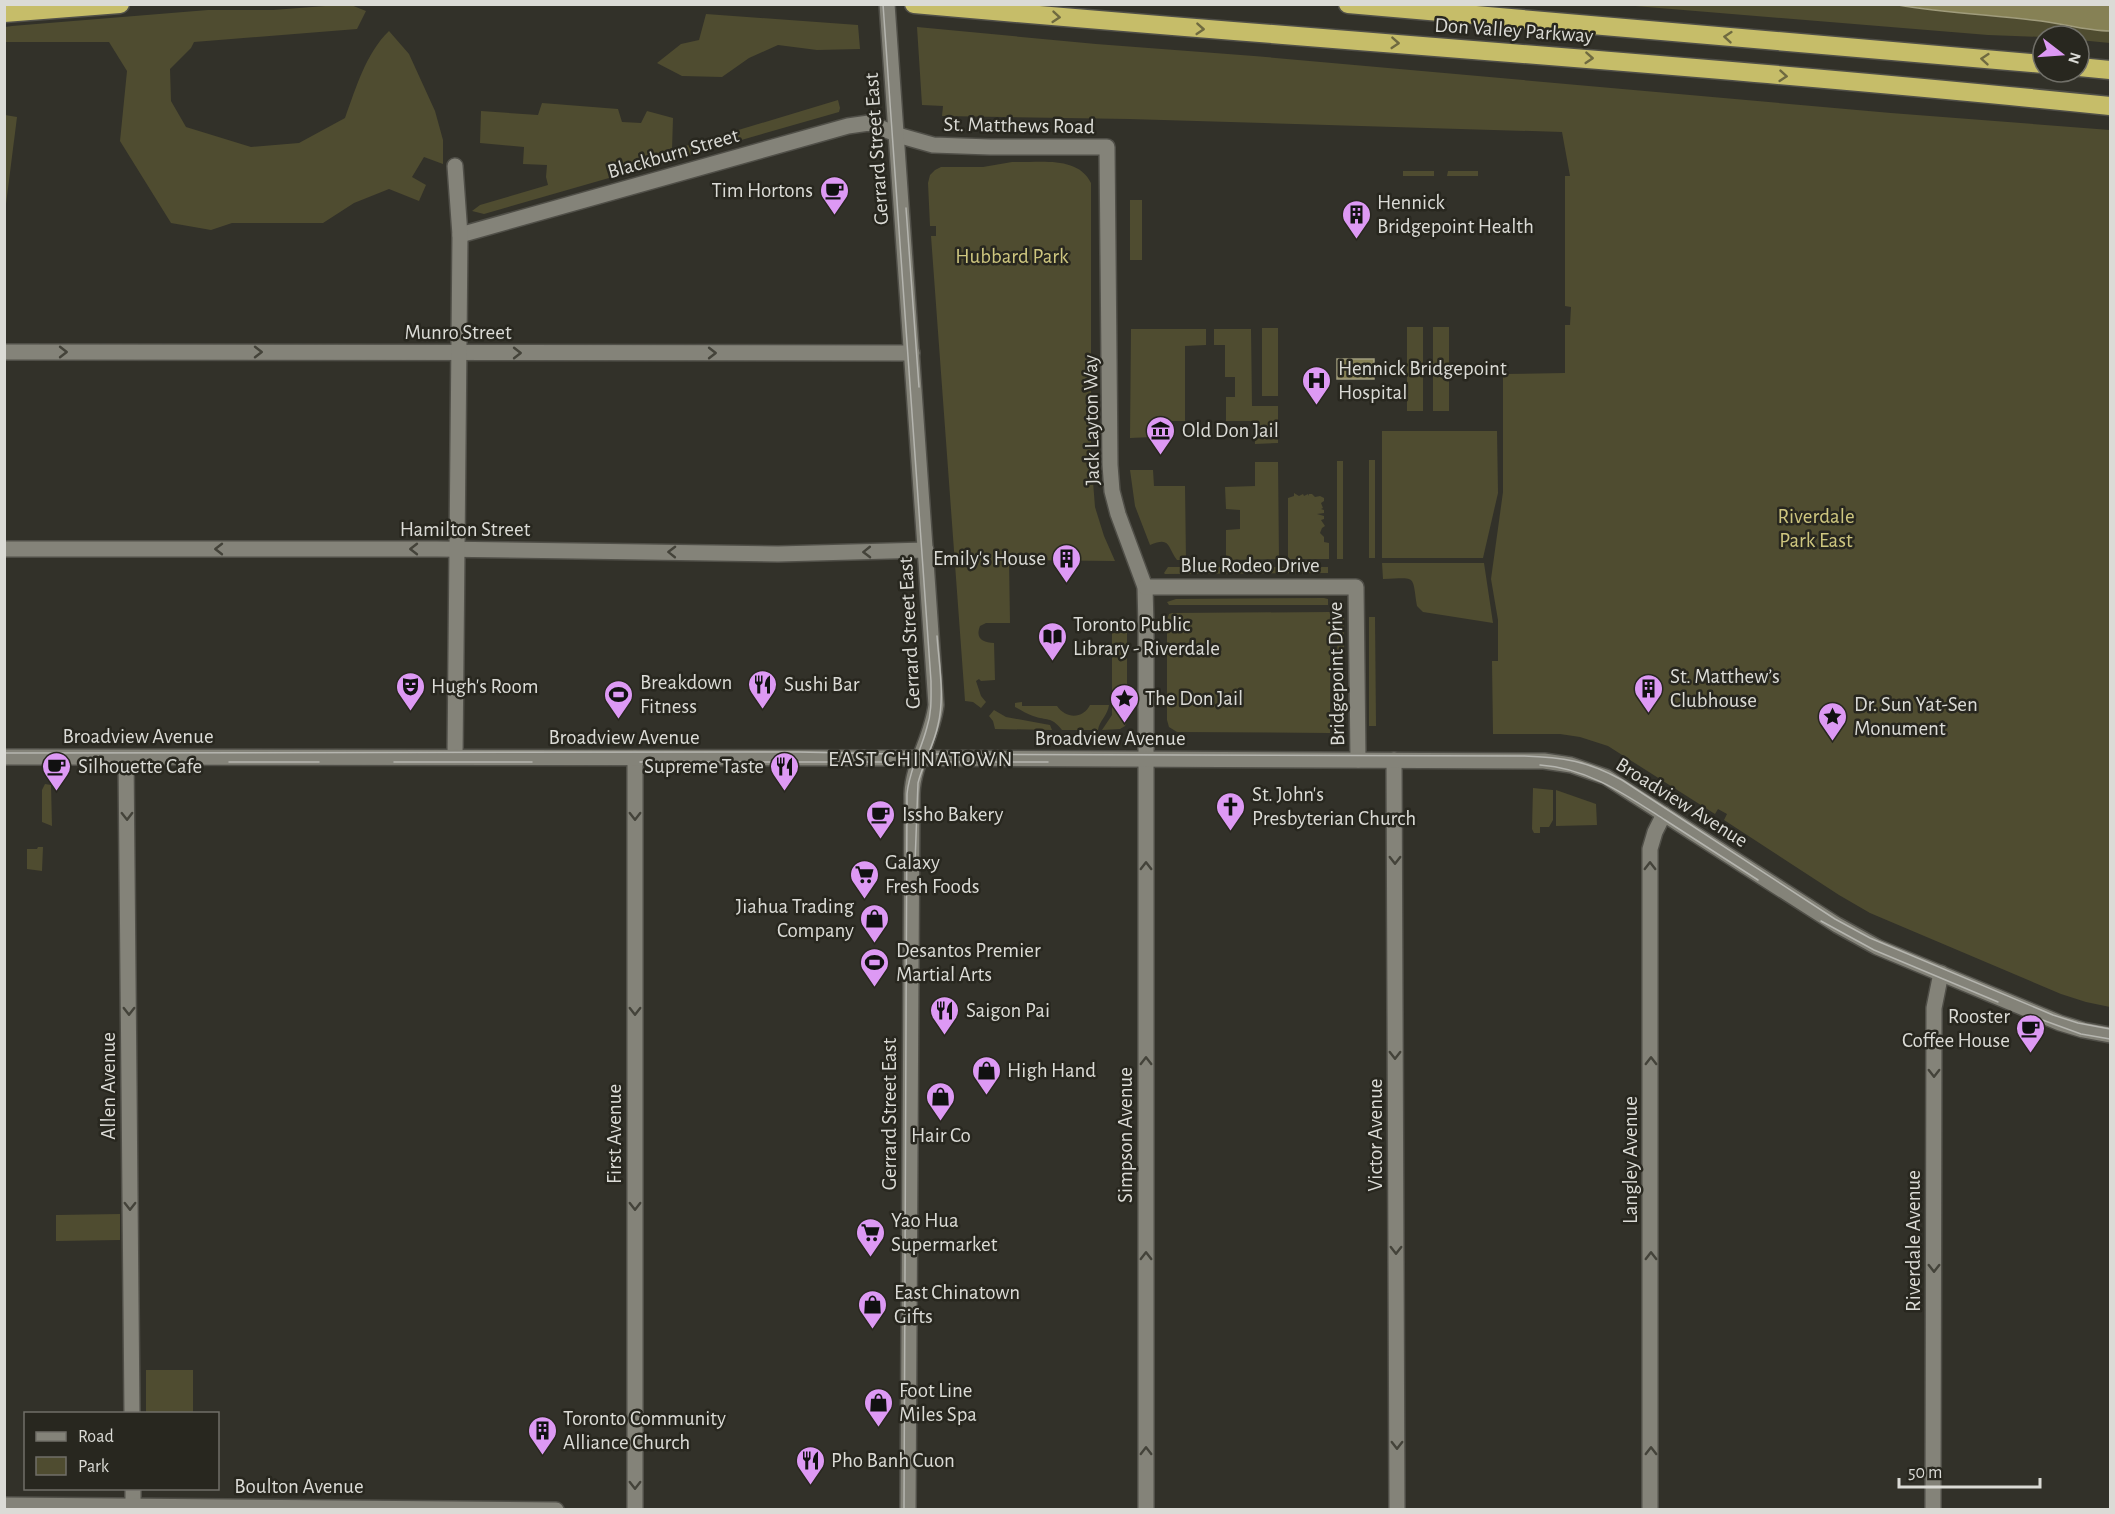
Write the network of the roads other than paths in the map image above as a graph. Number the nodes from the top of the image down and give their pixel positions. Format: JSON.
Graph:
{"nodes":[{"id":1,"x":120,"y":4,"type":"edge"},
{"id":2,"x":887,"y":4,"type":"edge"},
{"id":3,"x":914,"y":4,"type":"edge"},
{"id":4,"x":1348,"y":4,"type":"edge"},
{"id":5,"x":4,"y":13,"type":"edge"},
{"id":6,"x":2031,"y":63,"type":"edge"},
{"id":7,"x":2091,"y":68,"type":"edge"},
{"id":8,"x":2110,"y":70,"type":"edge"},
{"id":9,"x":2110,"y":106,"type":"edge"},
{"id":10,"x":896,"y":134,"type":"junction"},
{"id":11,"x":1107,"y":147,"type":"joint"},
{"id":12,"x":455,"y":166,"type":"dead end"},
{"id":13,"x":460,"y":235,"type":"junction"},
{"id":14,"x":4,"y":352,"type":"edge"},
{"id":15,"x":458,"y":353,"type":"junction"},
{"id":16,"x":912,"y":353,"type":"junction"},
{"id":17,"x":4,"y":549,"type":"edge"},
{"id":18,"x":457,"y":549,"type":"junction"},
{"id":19,"x":926,"y":550,"type":"junction"},
{"id":20,"x":1145,"y":587,"type":"junction"},
{"id":21,"x":1356,"y":587,"type":"joint"},
{"id":22,"x":4,"y":757,"type":"edge"},
{"id":23,"x":455,"y":757,"type":"junction"},
{"id":24,"x":126,"y":758,"type":"junction"},
{"id":25,"x":635,"y":758,"type":"junction"},
{"id":26,"x":920,"y":758,"type":"junction"},
{"id":27,"x":1146,"y":760,"type":"junction"},
{"id":28,"x":1358,"y":760,"type":"junction"},
{"id":29,"x":1394,"y":760,"type":"junction"},
{"id":30,"x":1664,"y":814,"type":"junction"},
{"id":31,"x":1941,"y":973,"type":"junction"},
{"id":32,"x":2110,"y":1035,"type":"edge"},
{"id":33,"x":132,"y":1412,"type":"edge"},
{"id":34,"x":133,"y":1490,"type":"edge"},
{"id":35,"x":4,"y":1505,"type":"edge"},
{"id":36,"x":133,"y":1506,"type":"junction"},
{"id":37,"x":556,"y":1509,"type":"edge"},
{"id":38,"x":635,"y":1509,"type":"edge"},
{"id":39,"x":908,"y":1509,"type":"edge"},
{"id":40,"x":1146,"y":1509,"type":"edge"},
{"id":41,"x":1397,"y":1509,"type":"edge"},
{"id":42,"x":1650,"y":1509,"type":"edge"},
{"id":43,"x":1933,"y":1509,"type":"edge"}],
"edges":[{"from":1,"to":5,"type":"highway"},
{"from":2,"to":10,"type":"street","name":"Gerrard Street East"},
{"from":3,"to":9,"type":"highway","name":"Don Valley Parkway","one_way":true},
{"from":6,"to":4,"type":"highway","name":"Don Valley Parkway","one_way":true},
{"from":7,"to":8,"type":"highway"},
{"from":10,"to":11,"type":"street","name":"St. Matthews Road"},
{"from":10,"to":13,"type":"street","name":"Blackburn Street"},
{"from":10,"to":16,"type":"street","name":"Gerrard Street East"},
{"from":11,"to":20,"type":"street","name":"Jack Layton Way"},
{"from":12,"to":13,"type":"street"},
{"from":13,"to":15,"type":"street"},
{"from":14,"to":15,"type":"street","name":"Munro Street","one_way":true},
{"from":15,"to":16,"type":"street","name":"Munro Street","one_way":true},
{"from":15,"to":18,"type":"street"},
{"from":16,"to":19,"type":"street","name":"Gerrard Street East"},
{"from":18,"to":17,"type":"street","name":"Hamilton Street","one_way":true},
{"from":19,"to":18,"type":"street","name":"Hamilton Street","one_way":true},
{"from":18,"to":23,"type":"street"},
{"from":19,"to":26,"type":"street","name":"Gerrard Street East"},
{"from":20,"to":21,"type":"street","name":"Blue Rodeo Drive"},
{"from":20,"to":27,"type":"street","name":"Jack Layton Way"},
{"from":21,"to":28,"type":"street","name":"Bridgepoint Drive"},
{"from":22,"to":24,"type":"street","name":"Broadview Avenue"},
{"from":23,"to":24,"type":"street","name":"Broadview Avenue"},
{"from":23,"to":25,"type":"street","name":"Broadview Avenue"},
{"from":24,"to":33,"type":"street","name":"Allen Avenue","one_way":true},
{"from":25,"to":26,"type":"street","name":"Broadview Avenue"},
{"from":25,"to":38,"type":"street","name":"First Avenue","one_way":true},
{"from":26,"to":27,"type":"street","name":"Broadview Avenue"},
{"from":26,"to":39,"type":"street","name":"Gerrard Street East"},
{"from":27,"to":28,"type":"street","name":"Broadview Avenue"},
{"from":40,"to":27,"type":"street","name":"Simpson Avenue","one_way":true},
{"from":28,"to":29,"type":"street","name":"Broadview Avenue"},
{"from":29,"to":30,"type":"street","name":"Broadview Avenue"},
{"from":29,"to":41,"type":"street","name":"Victor Avenue","one_way":true},
{"from":30,"to":31,"type":"street","name":"Broadview Avenue"},
{"from":42,"to":30,"type":"street","name":"Langley Avenue","one_way":true},
{"from":31,"to":32,"type":"street","name":"Broadview Avenue"},
{"from":31,"to":43,"type":"street","name":"Riverdale Avenue","one_way":true},
{"from":34,"to":36,"type":"street"},
{"from":35,"to":36,"type":"street","name":"Boulton Avenue"},
{"from":36,"to":37,"type":"street","name":"Boulton Avenue"}]}
